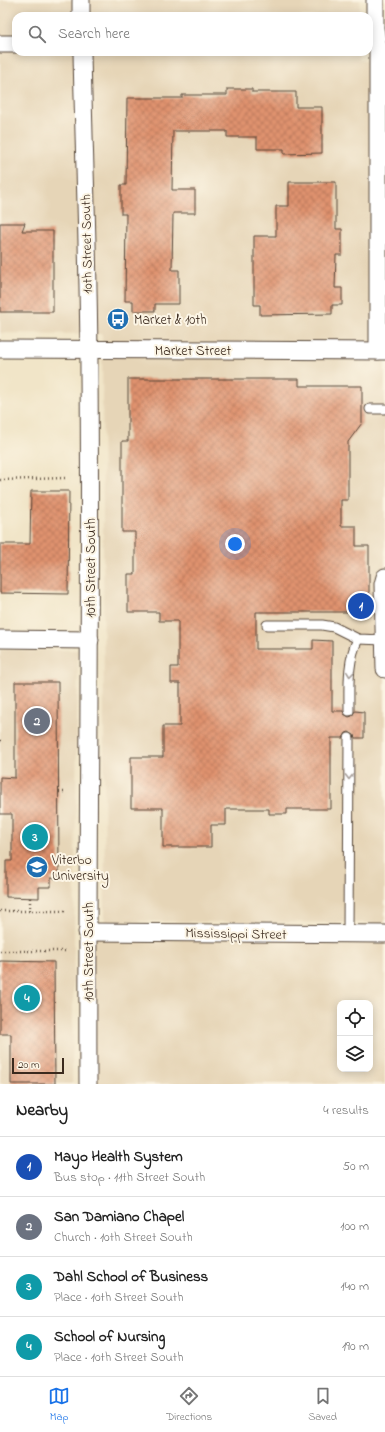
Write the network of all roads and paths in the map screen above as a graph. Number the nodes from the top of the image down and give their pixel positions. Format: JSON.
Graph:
{"nodes":[{"id":1,"x":81,"y":0,"type":"edge"},
{"id":2,"x":375,"y":0,"type":"edge"},
{"id":3,"x":81,"y":12,"type":"edge"},
{"id":4,"x":0,"y":44,"type":"edge"},
{"id":5,"x":12,"y":44,"type":"edge"},
{"id":6,"x":377,"y":48,"type":"edge"},
{"id":7,"x":82,"y":56,"type":"edge"},
{"id":8,"x":0,"y":349,"type":"edge"},
{"id":9,"x":89,"y":350,"type":"junction"},
{"id":10,"x":382,"y":351,"type":"edge"},
{"id":11,"x":370,"y":409,"type":"dead end"},
{"id":12,"x":385,"y":409,"type":"edge"},
{"id":13,"x":65,"y":478,"type":"dead end"},
{"id":14,"x":0,"y":480,"type":"edge"},
{"id":15,"x":385,"y":577,"type":"edge"},
{"id":16,"x":267,"y":626,"type":"dead end"},
{"id":17,"x":0,"y":639,"type":"edge"},
{"id":18,"x":358,"y":639,"type":"junction"},
{"id":19,"x":90,"y":640,"type":"junction"},
{"id":20,"x":384,"y":640,"type":"edge"},
{"id":21,"x":385,"y":669,"type":"edge"},
{"id":22,"x":349,"y":711,"type":"dead end"},
{"id":23,"x":349,"y":738,"type":"dead end"},
{"id":24,"x":59,"y":792,"type":"dead end"},
{"id":25,"x":67,"y":792,"type":"dead end"},
{"id":26,"x":30,"y":898,"type":"dead end"},
{"id":27,"x":0,"y":911,"type":"edge"},
{"id":28,"x":30,"y":911,"type":"junction"},
{"id":29,"x":67,"y":911,"type":"dead end"},
{"id":30,"x":87,"y":932,"type":"junction"},
{"id":31,"x":348,"y":934,"type":"junction"},
{"id":32,"x":385,"y":934,"type":"edge"},
{"id":33,"x":0,"y":951,"type":"edge"},
{"id":34,"x":67,"y":951,"type":"dead end"},
{"id":35,"x":88,"y":1084,"type":"edge"}],
"edges":[{"from":1,"to":3,"type":"street"},
{"from":2,"to":6,"type":"street"},
{"from":4,"to":5,"type":"street"},
{"from":6,"to":10,"type":"street"},
{"from":7,"to":9,"type":"street","name":"10th Street South"},
{"from":8,"to":9,"type":"street","name":"Market Street"},
{"from":9,"to":10,"type":"street","name":"Market Street"},
{"from":9,"to":19,"type":"street","name":"10th Street South"},
{"from":11,"to":12,"type":"lane"},
{"from":13,"to":14,"type":"path"},
{"from":15,"to":20,"type":"street"},
{"from":16,"to":18,"type":"lane"},
{"from":17,"to":19,"type":"street"},
{"from":18,"to":20,"type":"lane"},
{"from":18,"to":22,"type":"lane","one_way":true},
{"from":19,"to":30,"type":"street","name":"10th Street South"},
{"from":20,"to":21,"type":"street"},
{"from":23,"to":31,"type":"lane","one_way":true},
{"from":24,"to":25,"type":"path"},
{"from":26,"to":28,"type":"path"},
{"from":27,"to":28,"type":"path"},
{"from":28,"to":29,"type":"path"},
{"from":30,"to":31,"type":"street","name":"Mississippi Street"},
{"from":30,"to":35,"type":"street","name":"10th Street South"},
{"from":31,"to":32,"type":"street","name":"Mississippi Street"},
{"from":33,"to":34,"type":"path"}]}
